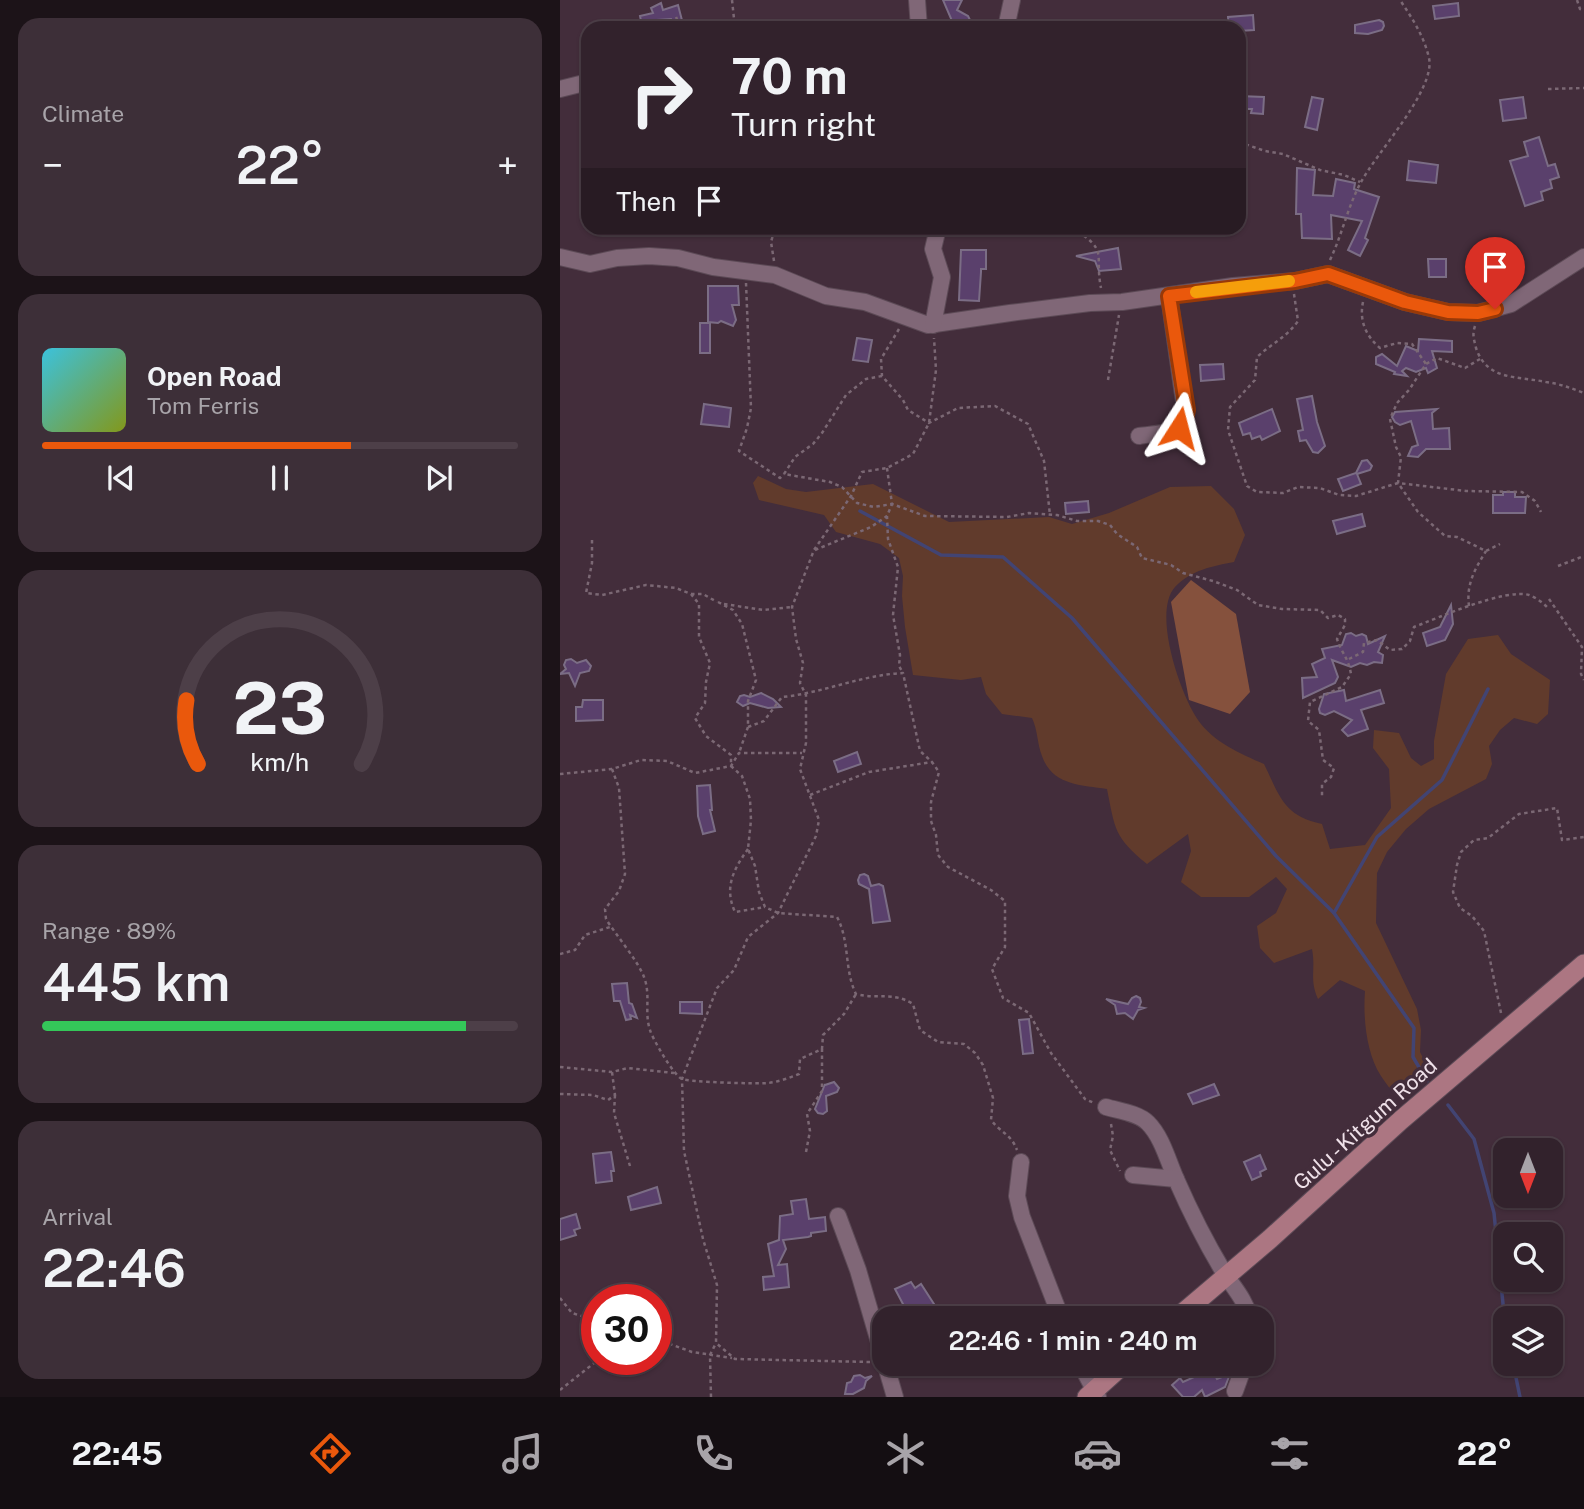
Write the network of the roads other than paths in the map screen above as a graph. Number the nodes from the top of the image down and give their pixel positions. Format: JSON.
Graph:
{"nodes":[{"id":1,"x":917,"y":0,"type":"edge"},
{"id":2,"x":1012,"y":0,"type":"edge"},
{"id":3,"x":918,"y":21,"type":"edge"},
{"id":4,"x":1008,"y":21,"type":"edge"},
{"id":5,"x":581,"y":84,"type":"edge"},
{"id":6,"x":560,"y":89,"type":"edge"},
{"id":7,"x":936,"y":235,"type":"edge"},
{"id":8,"x":560,"y":257,"type":"edge"},
{"id":9,"x":1584,"y":257,"type":"edge"},
{"id":10,"x":1169,"y":296,"type":"junction"},
{"id":11,"x":933,"y":325,"type":"junction"},
{"id":12,"x":1139,"y":436,"type":"dead end"},
{"id":13,"x":1584,"y":964,"type":"edge"},
{"id":14,"x":1105,"y":1107,"type":"road end"},
{"id":15,"x":1021,"y":1162,"type":"road end"},
{"id":16,"x":1127,"y":1173,"type":"road end"},
{"id":17,"x":1176,"y":1179,"type":"junction"},
{"id":18,"x":838,"y":1216,"type":"dead end"},
{"id":19,"x":1225,"y":1275,"type":"junction"},
{"id":20,"x":1056,"y":1306,"type":"edge"},
{"id":21,"x":1190,"y":1306,"type":"edge"},
{"id":22,"x":1245,"y":1306,"type":"edge"},
{"id":23,"x":872,"y":1320,"type":"edge"},
{"id":24,"x":888,"y":1376,"type":"edge"},
{"id":25,"x":1085,"y":1376,"type":"edge"},
{"id":26,"x":1112,"y":1376,"type":"edge"},
{"id":27,"x":1240,"y":1376,"type":"edge"},
{"id":28,"x":1235,"y":1391,"type":"dead end"},
{"id":29,"x":1093,"y":1395,"type":"edge"},
{"id":30,"x":895,"y":1397,"type":"edge"}],
"edges":[{"from":1,"to":3,"type":"street"},
{"from":2,"to":4,"type":"street"},
{"from":5,"to":6,"type":"street"},
{"from":7,"to":11,"type":"street"},
{"from":8,"to":11,"type":"street"},
{"from":9,"to":10,"type":"street"},
{"from":10,"to":11,"type":"street"},
{"from":10,"to":12,"type":"street"},
{"from":13,"to":19,"type":"main road","name":"Gulu - Kitgum Road"},
{"from":14,"to":17,"type":"street"},
{"from":15,"to":20,"type":"street"},
{"from":16,"to":17,"type":"street"},
{"from":17,"to":19,"type":"street"},
{"from":18,"to":23,"type":"street"},
{"from":19,"to":21,"type":"main road","name":"Gulu - Kitgum Road"},
{"from":19,"to":22,"type":"street"},
{"from":24,"to":30,"type":"street"},
{"from":25,"to":29,"type":"street"},
{"from":26,"to":29,"type":"main road"},
{"from":27,"to":28,"type":"street"}]}
